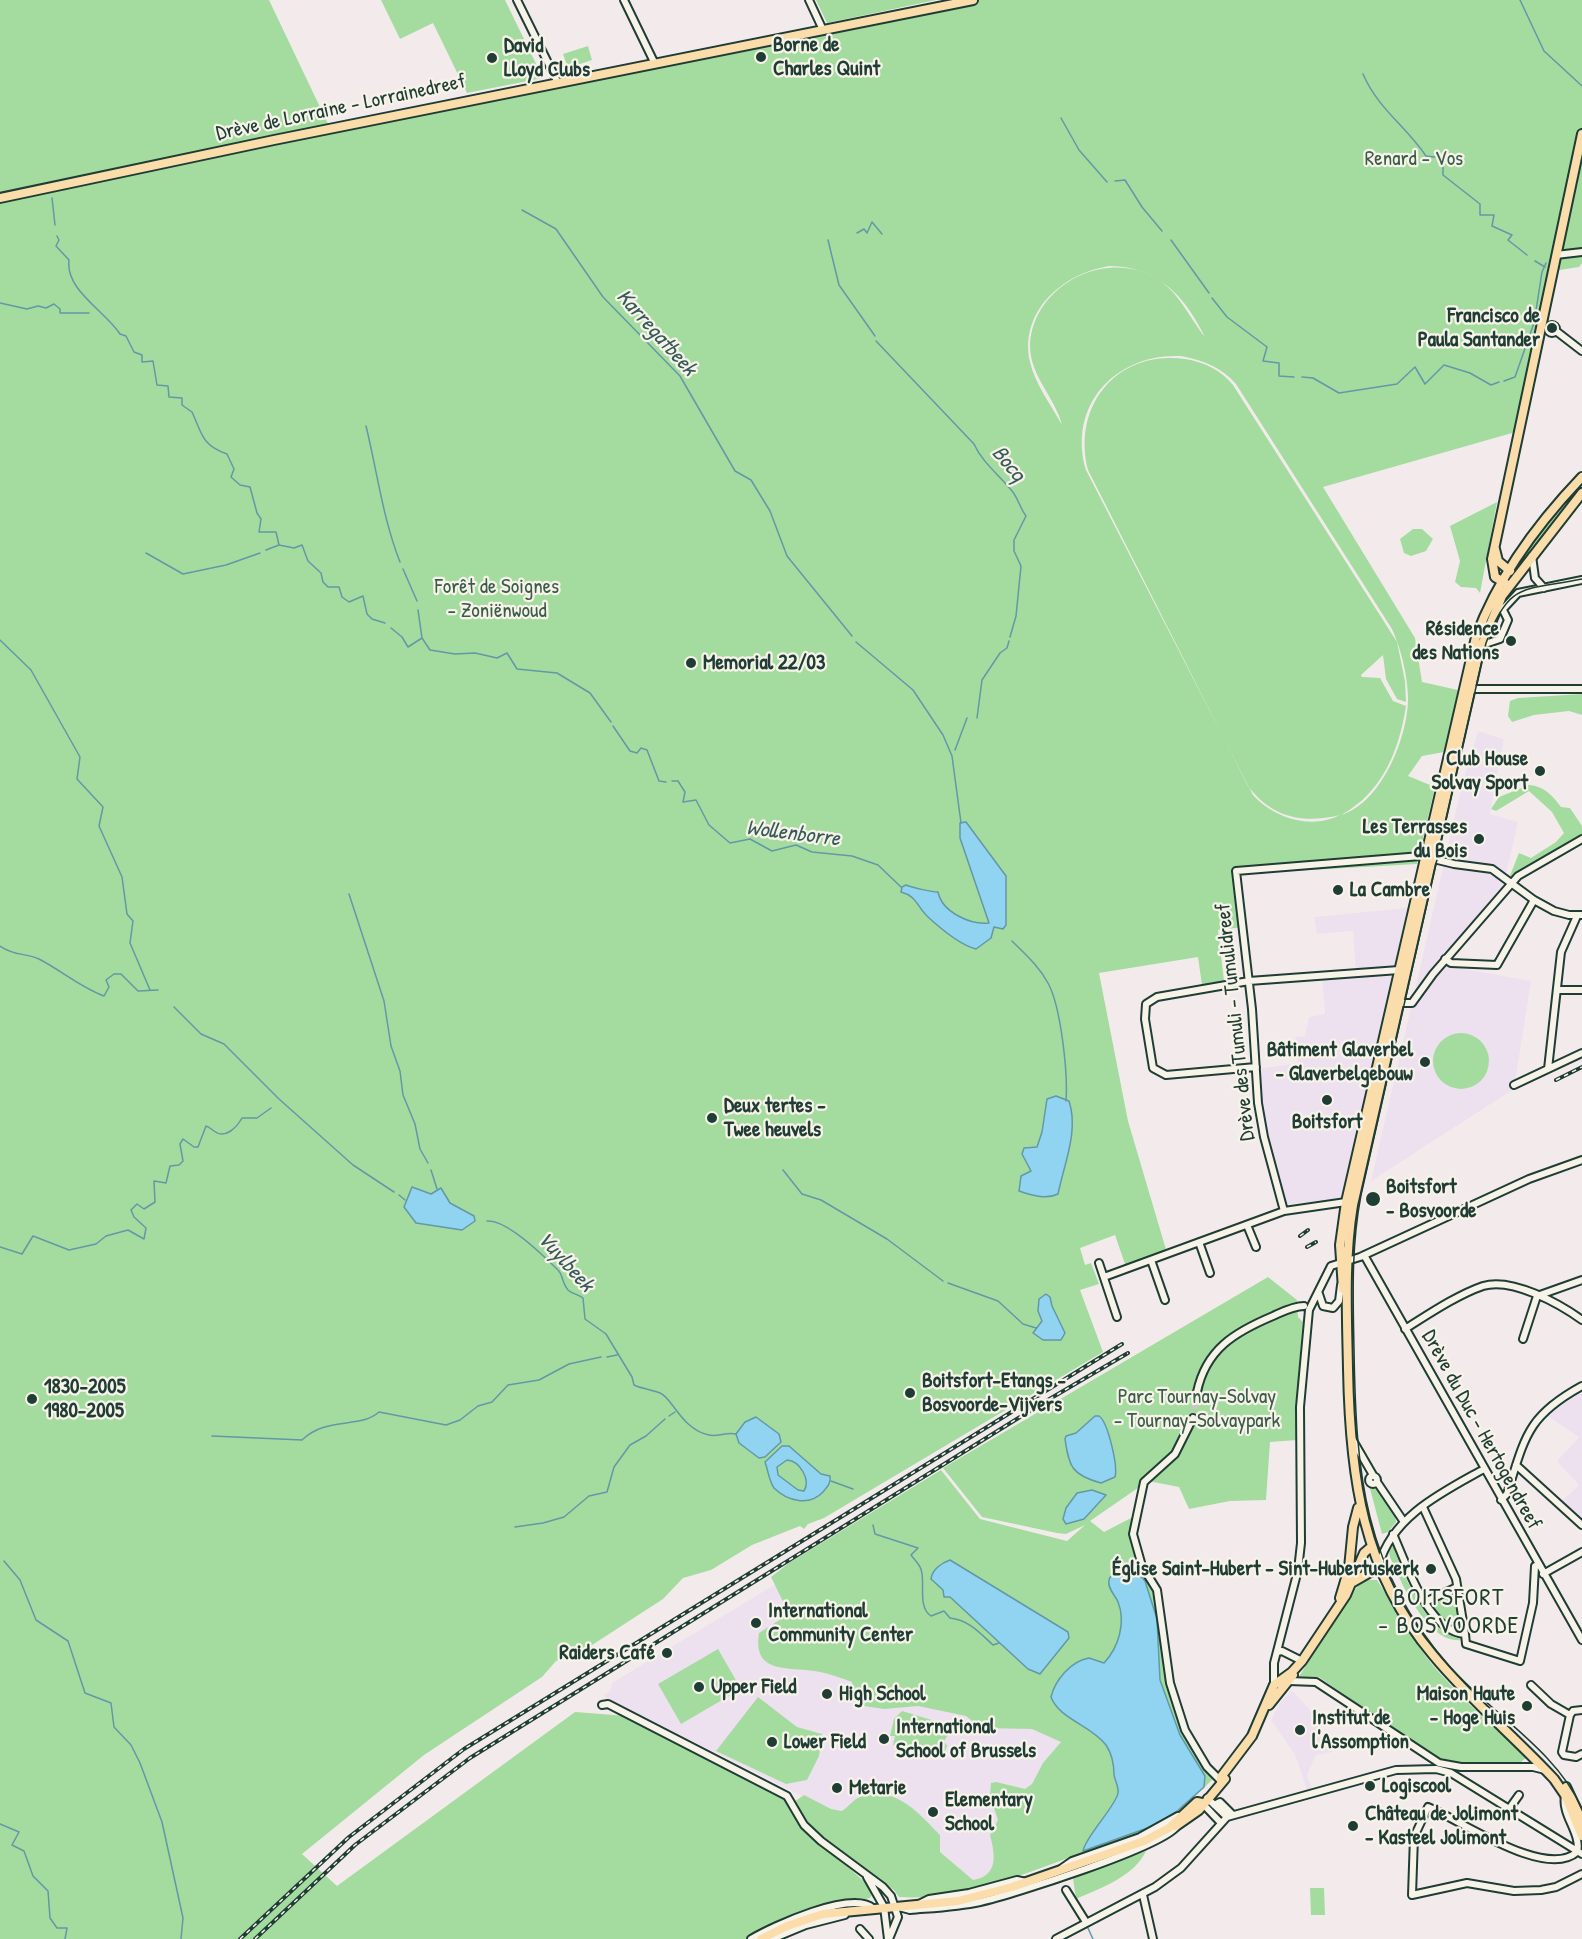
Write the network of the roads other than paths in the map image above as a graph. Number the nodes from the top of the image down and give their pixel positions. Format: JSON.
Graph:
{"nodes":[{"id":1,"x":517,"y":0,"type":"edge"},
{"id":2,"x":624,"y":0,"type":"edge"},
{"id":3,"x":809,"y":0,"type":"edge"},
{"id":4,"x":973,"y":0,"type":"edge"},
{"id":5,"x":824,"y":30,"type":"junction"},
{"id":6,"x":655,"y":64,"type":"junction"},
{"id":7,"x":558,"y":83,"type":"junction"},
{"id":8,"x":1582,"y":135,"type":"edge"},
{"id":9,"x":0,"y":198,"type":"edge"},
{"id":10,"x":1582,"y":252,"type":"edge"},
{"id":11,"x":1556,"y":255,"type":"junction"},
{"id":12,"x":1556,"y":331,"type":"dead end"},
{"id":13,"x":1582,"y":351,"type":"edge"},
{"id":14,"x":1582,"y":477,"type":"edge"},
{"id":15,"x":1582,"y":493,"type":"edge"},
{"id":16,"x":1495,"y":548,"type":"junction"},
{"id":17,"x":1532,"y":556,"type":"junction"},
{"id":18,"x":1510,"y":571,"type":"junction"},
{"id":19,"x":1582,"y":580,"type":"edge"},
{"id":20,"x":1502,"y":582,"type":"junction"},
{"id":21,"x":1512,"y":583,"type":"junction"},
{"id":22,"x":1544,"y":588,"type":"junction"},
{"id":23,"x":1501,"y":605,"type":"junction"},
{"id":24,"x":1482,"y":645,"type":"junction"},
{"id":25,"x":1466,"y":689,"type":"junction"},
{"id":26,"x":1582,"y":689,"type":"edge"},
{"id":27,"x":1582,"y":839,"type":"edge"},
{"id":28,"x":1428,"y":857,"type":"junction"},
{"id":29,"x":1510,"y":884,"type":"junction"},
{"id":30,"x":1534,"y":900,"type":"junction"},
{"id":31,"x":1580,"y":915,"type":"edge"},
{"id":32,"x":1445,"y":959,"type":"junction"},
{"id":33,"x":1400,"y":970,"type":"junction"},
{"id":34,"x":1249,"y":981,"type":"junction"},
{"id":35,"x":1557,"y":990,"type":"junction"},
{"id":36,"x":1582,"y":990,"type":"edge"},
{"id":37,"x":1399,"y":1003,"type":"junction"},
{"id":38,"x":1582,"y":1053,"type":"edge"},
{"id":39,"x":1256,"y":1067,"type":"junction"},
{"id":40,"x":1548,"y":1069,"type":"junction"},
{"id":41,"x":1514,"y":1085,"type":"dead end"},
{"id":42,"x":1582,"y":1160,"type":"edge"},
{"id":43,"x":1346,"y":1202,"type":"junction"},
{"id":44,"x":1284,"y":1211,"type":"junction"},
{"id":45,"x":1247,"y":1225,"type":"junction"},
{"id":46,"x":1199,"y":1242,"type":"junction"},
{"id":47,"x":1256,"y":1247,"type":"dead end"},
{"id":48,"x":1364,"y":1256,"type":"junction"},
{"id":49,"x":1151,"y":1260,"type":"junction"},
{"id":50,"x":1344,"y":1261,"type":"junction"},
{"id":51,"x":1099,"y":1263,"type":"dead end"},
{"id":52,"x":1210,"y":1273,"type":"dead end"},
{"id":53,"x":1342,"y":1275,"type":"junction"},
{"id":54,"x":1104,"y":1277,"type":"junction"},
{"id":55,"x":1582,"y":1280,"type":"edge"},
{"id":56,"x":1319,"y":1291,"type":"junction"},
{"id":57,"x":1537,"y":1296,"type":"junction"},
{"id":58,"x":1165,"y":1300,"type":"dead end"},
{"id":59,"x":1320,"y":1302,"type":"junction"},
{"id":60,"x":1307,"y":1305,"type":"junction"},
{"id":61,"x":1347,"y":1315,"type":"junction"},
{"id":62,"x":1117,"y":1317,"type":"dead end"},
{"id":63,"x":1582,"y":1320,"type":"edge"},
{"id":64,"x":1405,"y":1329,"type":"junction"},
{"id":65,"x":1523,"y":1339,"type":"dead end"},
{"id":66,"x":1582,"y":1386,"type":"edge"},
{"id":67,"x":1197,"y":1392,"type":"tunnel mouth"},
{"id":68,"x":1193,"y":1418,"type":"tunnel mouth"},
{"id":69,"x":1350,"y":1434,"type":"junction"},
{"id":70,"x":1516,"y":1465,"type":"junction"},
{"id":71,"x":1484,"y":1469,"type":"junction"},
{"id":72,"x":1501,"y":1500,"type":"junction"},
{"id":73,"x":1359,"y":1503,"type":"junction"},
{"id":74,"x":1423,"y":1507,"type":"junction"},
{"id":75,"x":1404,"y":1522,"type":"junction"},
{"id":76,"x":1582,"y":1525,"type":"edge"},
{"id":77,"x":1393,"y":1534,"type":"junction"},
{"id":78,"x":1371,"y":1547,"type":"junction"},
{"id":79,"x":1582,"y":1552,"type":"edge"},
{"id":80,"x":1538,"y":1565,"type":"junction"},
{"id":81,"x":1379,"y":1567,"type":"junction"},
{"id":82,"x":1544,"y":1574,"type":"junction"},
{"id":83,"x":1352,"y":1583,"type":"junction"},
{"id":84,"x":1457,"y":1587,"type":"junction"},
{"id":85,"x":1425,"y":1602,"type":"junction"},
{"id":86,"x":1339,"y":1603,"type":"junction"},
{"id":87,"x":1579,"y":1629,"type":"edge"},
{"id":88,"x":1465,"y":1634,"type":"junction"},
{"id":89,"x":1582,"y":1640,"type":"edge"},
{"id":90,"x":1277,"y":1652,"type":"junction"},
{"id":91,"x":1300,"y":1663,"type":"junction"},
{"id":92,"x":1289,"y":1681,"type":"junction"},
{"id":93,"x":1531,"y":1685,"type":"dead end"},
{"id":94,"x":1273,"y":1686,"type":"junction"},
{"id":95,"x":602,"y":1704,"type":"dead end"},
{"id":96,"x":1582,"y":1710,"type":"edge"},
{"id":97,"x":1569,"y":1717,"type":"junction"},
{"id":98,"x":1261,"y":1719,"type":"junction"},
{"id":99,"x":1530,"y":1752,"type":"junction"},
{"id":100,"x":1582,"y":1754,"type":"edge"},
{"id":101,"x":1426,"y":1756,"type":"junction"},
{"id":102,"x":1461,"y":1767,"type":"junction"},
{"id":103,"x":1423,"y":1769,"type":"junction"},
{"id":104,"x":1546,"y":1770,"type":"junction"},
{"id":105,"x":1458,"y":1776,"type":"junction"},
{"id":106,"x":1221,"y":1781,"type":"junction"},
{"id":107,"x":1519,"y":1795,"type":"dead end"},
{"id":108,"x":1565,"y":1795,"type":"junction"},
{"id":109,"x":1205,"y":1801,"type":"junction"},
{"id":110,"x":1509,"y":1809,"type":"junction"},
{"id":111,"x":1181,"y":1816,"type":"junction"},
{"id":112,"x":1230,"y":1816,"type":"junction"},
{"id":113,"x":1582,"y":1821,"type":"edge"},
{"id":114,"x":1221,"y":1823,"type":"junction"},
{"id":115,"x":1173,"y":1827,"type":"junction"},
{"id":116,"x":1582,"y":1836,"type":"edge"},
{"id":117,"x":1580,"y":1853,"type":"edge"},
{"id":118,"x":1058,"y":1871,"type":"junction"},
{"id":119,"x":1582,"y":1874,"type":"edge"},
{"id":120,"x":867,"y":1877,"type":"junction"},
{"id":121,"x":1026,"y":1882,"type":"junction"},
{"id":122,"x":1012,"y":1887,"type":"junction"},
{"id":123,"x":1066,"y":1890,"type":"dead end"},
{"id":124,"x":1004,"y":1895,"type":"junction"},
{"id":125,"x":1143,"y":1895,"type":"junction"},
{"id":126,"x":921,"y":1903,"type":"junction"},
{"id":127,"x":896,"y":1906,"type":"junction"},
{"id":128,"x":884,"y":1907,"type":"junction"},
{"id":129,"x":873,"y":1908,"type":"junction"},
{"id":130,"x":856,"y":1911,"type":"junction"},
{"id":131,"x":887,"y":1922,"type":"junction"},
{"id":132,"x":897,"y":1922,"type":"junction"},
{"id":133,"x":1086,"y":1923,"type":"junction"},
{"id":134,"x":860,"y":1929,"type":"dead end"},
{"id":135,"x":751,"y":1939,"type":"edge"},
{"id":136,"x":761,"y":1939,"type":"edge"},
{"id":137,"x":772,"y":1939,"type":"edge"},
{"id":138,"x":869,"y":1939,"type":"edge"},
{"id":139,"x":888,"y":1939,"type":"edge"},
{"id":140,"x":1056,"y":1939,"type":"edge"},
{"id":141,"x":1154,"y":1939,"type":"edge"}],
"edges":[{"from":1,"to":7,"type":"street"},
{"from":2,"to":6,"type":"street"},
{"from":3,"to":5,"type":"street"},
{"from":4,"to":5,"type":"main road","name":"Drève de Lorraine - Lorrainedreef"},
{"from":5,"to":6,"type":"main road","name":"Drève de Lorraine - Lorrainedreef"},
{"from":6,"to":7,"type":"main road","name":"Drève de Lorraine - Lorrainedreef"},
{"from":7,"to":9,"type":"main road","name":"Drève de Lorraine - Lorrainedreef"},
{"from":8,"to":11,"type":"main road"},
{"from":10,"to":11,"type":"street"},
{"from":11,"to":16,"type":"main road"},
{"from":12,"to":13,"type":"street"},
{"from":14,"to":18,"type":"main road"},
{"from":15,"to":17,"type":"main road"},
{"from":16,"to":18,"type":"main road"},
{"from":16,"to":20,"type":"main road"},
{"from":17,"to":21,"type":"main road"},
{"from":17,"to":22,"type":"street"},
{"from":18,"to":20,"type":"main road"},
{"from":18,"to":21,"type":"main road"},
{"from":19,"to":22,"type":"street"},
{"from":20,"to":21,"type":"main road"},
{"from":20,"to":25,"type":"main road"},
{"from":21,"to":23,"type":"main road"},
{"from":22,"to":23,"type":"street"},
{"from":23,"to":24,"type":"main road"},
{"from":23,"to":24,"type":"street"},
{"from":24,"to":25,"type":"main road"},
{"from":25,"to":26,"type":"street"},
{"from":25,"to":28,"type":"main road"},
{"from":27,"to":29,"type":"street"},
{"from":28,"to":29,"type":"street"},
{"from":28,"to":33,"type":"main road"},
{"from":28,"to":34,"type":"street","name":"Drève des Tumuli - Tumulidreef"},
{"from":28,"to":37,"type":"main road"},
{"from":29,"to":30,"type":"street"},
{"from":29,"to":32,"type":"street"},
{"from":30,"to":31,"type":"street"},
{"from":30,"to":32,"type":"street"},
{"from":31,"to":35,"type":"street"},
{"from":32,"to":37,"type":"street"},
{"from":33,"to":34,"type":"street"},
{"from":33,"to":43,"type":"main road"},
{"from":34,"to":39,"type":"street","name":"Drève des Tumuli - Tumulidreef"},
{"from":34,"to":39,"type":"street"},
{"from":35,"to":36,"type":"street"},
{"from":35,"to":40,"type":"street"},
{"from":37,"to":50,"type":"main road"},
{"from":38,"to":40,"type":"street"},
{"from":39,"to":44,"type":"street","name":"Drève des Tumuli - Tumulidreef"},
{"from":40,"to":41,"type":"street"},
{"from":42,"to":48,"type":"street"},
{"from":43,"to":44,"type":"street"},
{"from":43,"to":50,"type":"main road"},
{"from":44,"to":45,"type":"street"},
{"from":45,"to":46,"type":"street"},
{"from":45,"to":47,"type":"street"},
{"from":46,"to":49,"type":"street"},
{"from":46,"to":52,"type":"street"},
{"from":48,"to":50,"type":"street"},
{"from":48,"to":64,"type":"street","name":"Drève du Duc - Hertogendreef"},
{"from":49,"to":54,"type":"street"},
{"from":49,"to":58,"type":"street"},
{"from":50,"to":53,"type":"main road"},
{"from":50,"to":56,"type":"street"},
{"from":50,"to":61,"type":"main road"},
{"from":51,"to":54,"type":"street"},
{"from":53,"to":59,"type":"street"},
{"from":53,"to":61,"type":"main road"},
{"from":54,"to":62,"type":"street"},
{"from":55,"to":57,"type":"street"},
{"from":56,"to":59,"type":"street"},
{"from":56,"to":60,"type":"street"},
{"from":57,"to":63,"type":"street"},
{"from":57,"to":64,"type":"street"},
{"from":57,"to":65,"type":"street"},
{"from":59,"to":60,"type":"street"},
{"from":60,"to":67,"type":"street"},
{"from":60,"to":90,"type":"street"},
{"from":61,"to":69,"type":"main road"},
{"from":64,"to":71,"type":"street","name":"Drève du Duc - Hertogendreef"},
{"from":66,"to":70,"type":"street"},
{"from":68,"to":106,"type":"street"},
{"from":69,"to":73,"type":"main road"},
{"from":69,"to":75,"type":"street"},
{"from":70,"to":72,"type":"street"},
{"from":70,"to":76,"type":"street"},
{"from":71,"to":72,"type":"street","name":"Drève du Duc - Hertogendreef"},
{"from":71,"to":74,"type":"street"},
{"from":72,"to":80,"type":"street","name":"Drève du Duc - Hertogendreef"},
{"from":73,"to":78,"type":"main road"},
{"from":73,"to":86,"type":"main road"},
{"from":74,"to":75,"type":"street"},
{"from":74,"to":84,"type":"street"},
{"from":75,"to":77,"type":"street"},
{"from":77,"to":81,"type":"street"},
{"from":77,"to":85,"type":"street"},
{"from":78,"to":81,"type":"main road"},
{"from":78,"to":83,"type":"main road"},
{"from":79,"to":82,"type":"street"},
{"from":80,"to":82,"type":"street","name":"Drève du Duc - Hertogendreef"},
{"from":80,"to":88,"type":"street"},
{"from":81,"to":83,"type":"main road"},
{"from":81,"to":99,"type":"main road"},
{"from":82,"to":87,"type":"street","name":"Drève du Duc - Hertogendreef"},
{"from":83,"to":86,"type":"main road"},
{"from":84,"to":85,"type":"street"},
{"from":84,"to":88,"type":"street"},
{"from":85,"to":88,"type":"street"},
{"from":86,"to":91,"type":"main road"},
{"from":87,"to":89,"type":"street","name":"Drève du Duc - Hertogendreef"},
{"from":90,"to":91,"type":"street"},
{"from":90,"to":94,"type":"street"},
{"from":91,"to":92,"type":"main road"},
{"from":91,"to":94,"type":"main road"},
{"from":92,"to":98,"type":"main road"},
{"from":92,"to":101,"type":"street"},
{"from":93,"to":97,"type":"street"},
{"from":94,"to":98,"type":"main road"},
{"from":95,"to":120,"type":"street"},
{"from":96,"to":97,"type":"street"},
{"from":97,"to":100,"type":"street"},
{"from":98,"to":106,"type":"main road"},
{"from":99,"to":104,"type":"main road"},
{"from":99,"to":113,"type":"main road"},
{"from":101,"to":102,"type":"street"},
{"from":101,"to":103,"type":"street"},
{"from":102,"to":104,"type":"street"},
{"from":102,"to":105,"type":"street"},
{"from":103,"to":105,"type":"street"},
{"from":103,"to":112,"type":"street"},
{"from":104,"to":108,"type":"main road"},
{"from":105,"to":110,"type":"street"},
{"from":106,"to":109,"type":"main road"},
{"from":107,"to":110,"type":"street"},
{"from":108,"to":116,"type":"main road"},
{"from":108,"to":117,"type":"street"},
{"from":109,"to":111,"type":"main road"},
{"from":109,"to":112,"type":"street"},
{"from":109,"to":114,"type":"street"},
{"from":109,"to":115,"type":"main road"},
{"from":110,"to":117,"type":"street"},
{"from":111,"to":115,"type":"main road"},
{"from":111,"to":118,"type":"street"},
{"from":112,"to":114,"type":"street"},
{"from":114,"to":125,"type":"street"},
{"from":115,"to":118,"type":"main road"},
{"from":115,"to":124,"type":"street"},
{"from":117,"to":119,"type":"street"},
{"from":118,"to":121,"type":"main road"},
{"from":120,"to":127,"type":"street"},
{"from":120,"to":128,"type":"street"},
{"from":121,"to":122,"type":"main road"},
{"from":121,"to":126,"type":"street"},
{"from":122,"to":124,"type":"street"},
{"from":122,"to":126,"type":"main road"},
{"from":123,"to":133,"type":"street"},
{"from":124,"to":127,"type":"street"},
{"from":125,"to":133,"type":"street"},
{"from":125,"to":141,"type":"street"},
{"from":126,"to":127,"type":"main road"},
{"from":127,"to":128,"type":"main road"},
{"from":127,"to":132,"type":"street"},
{"from":128,"to":129,"type":"main road"},
{"from":128,"to":131,"type":"street"},
{"from":129,"to":130,"type":"main road"},
{"from":129,"to":135,"type":"street"},
{"from":130,"to":136,"type":"main road"},
{"from":130,"to":137,"type":"street"},
{"from":131,"to":132,"type":"street"},
{"from":131,"to":139,"type":"street"},
{"from":132,"to":139,"type":"street"},
{"from":133,"to":140,"type":"street"},
{"from":134,"to":138,"type":"street"}]}
